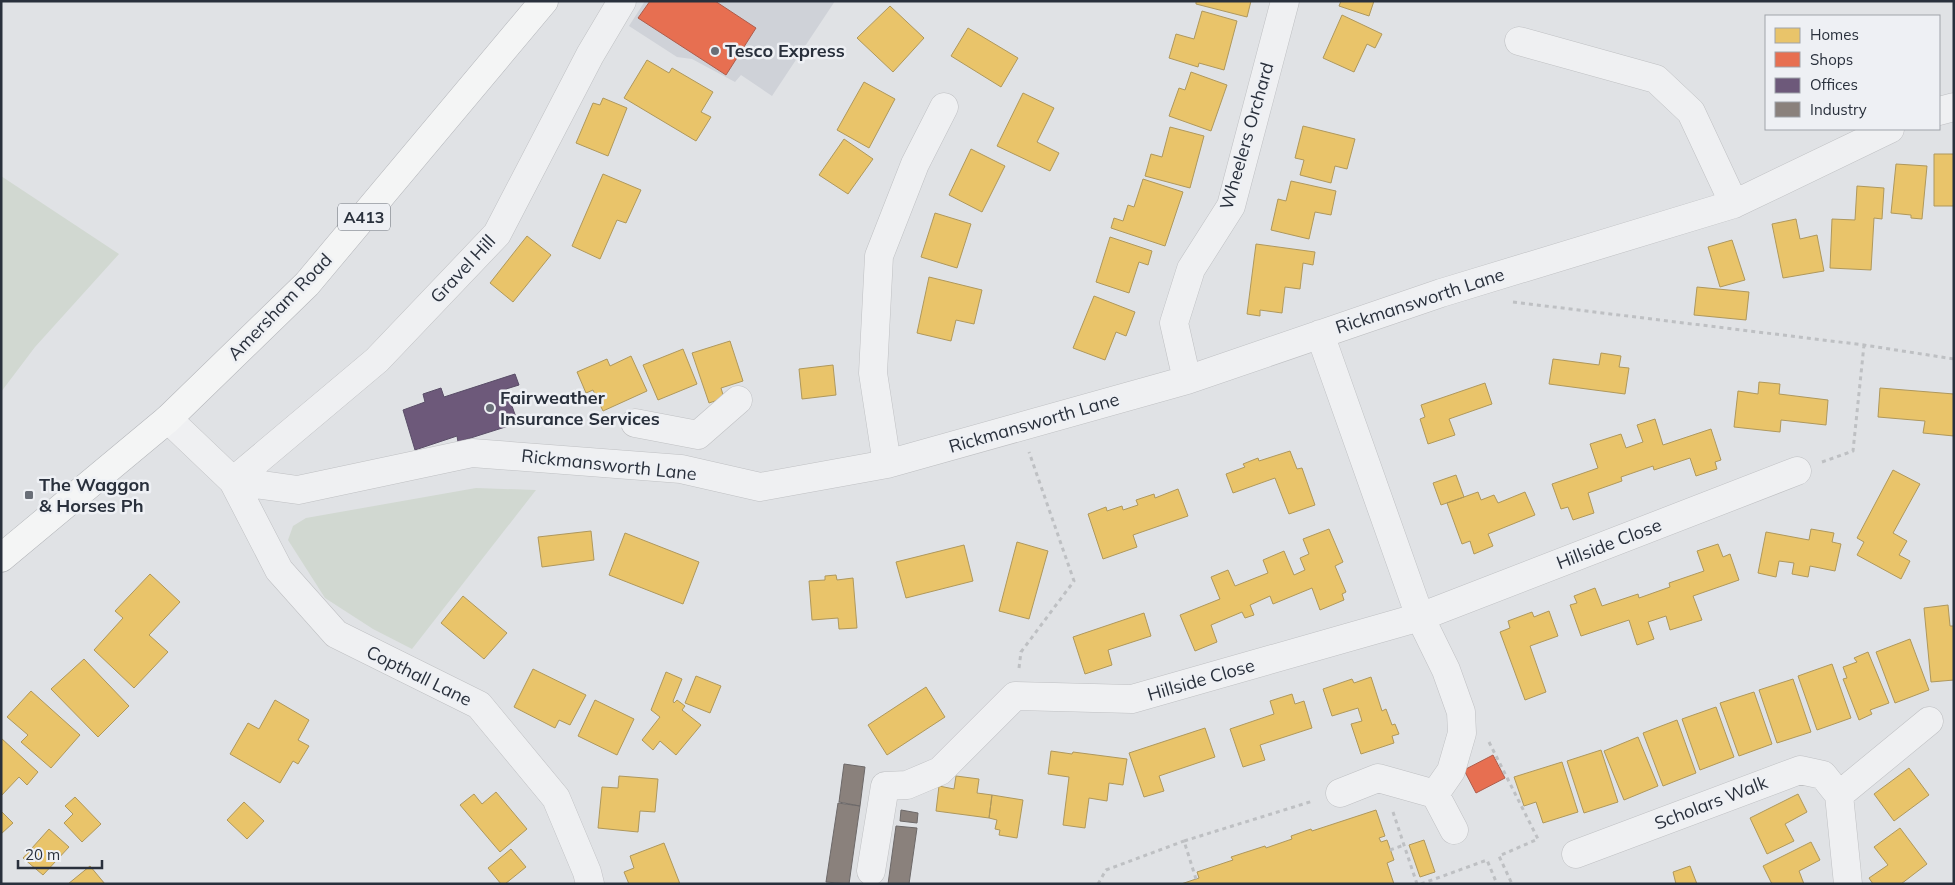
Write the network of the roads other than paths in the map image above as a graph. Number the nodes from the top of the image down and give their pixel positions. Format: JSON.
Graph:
{"nodes":[{"id":1,"x":544,"y":1,"type":"edge"},
{"id":2,"x":622,"y":1,"type":"edge"},
{"id":3,"x":1284,"y":1,"type":"edge"},
{"id":4,"x":1519,"y":41,"type":"dead end"},
{"id":5,"x":944,"y":107,"type":"dead end"},
{"id":6,"x":1954,"y":107,"type":"edge"},
{"id":7,"x":1940,"y":111,"type":"edge"},
{"id":8,"x":1888,"y":130,"type":"edge"},
{"id":9,"x":1734,"y":204,"type":"junction"},
{"id":10,"x":1320,"y":334,"type":"junction"},
{"id":11,"x":1187,"y":380,"type":"junction"},
{"id":12,"x":738,"y":400,"type":"dead end"},
{"id":13,"x":168,"y":418,"type":"junction"},
{"id":14,"x":635,"y":423,"type":"dead end"},
{"id":15,"x":691,"y":434,"type":"junction"},
{"id":16,"x":886,"y":464,"type":"junction"},
{"id":17,"x":681,"y":469,"type":"junction"},
{"id":18,"x":1797,"y":471,"type":"road end"},
{"id":19,"x":233,"y":481,"type":"junction"},
{"id":20,"x":1,"y":558,"type":"edge"},
{"id":21,"x":1420,"y":617,"type":"junction"},
{"id":22,"x":1929,"y":722,"type":"dead end"},
{"id":23,"x":1340,"y":793,"type":"road end"},
{"id":24,"x":1435,"y":794,"type":"junction"},
{"id":25,"x":1839,"y":795,"type":"junction"},
{"id":26,"x":1454,"y":830,"type":"dead end"},
{"id":27,"x":1576,"y":854,"type":"dead end"},
{"id":28,"x":871,"y":871,"type":"dead end"},
{"id":29,"x":584,"y":880,"type":"edge"},
{"id":30,"x":1848,"y":884,"type":"edge"}],
"edges":[{"from":1,"to":13,"type":"highway","name":"Amersham Road","number":"A413"},
{"from":2,"to":19,"type":"street","name":"Gravel Hill"},
{"from":3,"to":11,"type":"street","name":"Wheelers Orchard"},
{"from":4,"to":9,"type":"street"},
{"from":5,"to":16,"type":"street"},
{"from":6,"to":7,"type":"street"},
{"from":8,"to":9,"type":"street","name":"Rickmansworth Lane"},
{"from":9,"to":10,"type":"street","name":"Rickmansworth Lane"},
{"from":10,"to":11,"type":"street","name":"Rickmansworth Lane"},
{"from":10,"to":21,"type":"street"},
{"from":11,"to":16,"type":"street","name":"Rickmansworth Lane"},
{"from":12,"to":15,"type":"street"},
{"from":13,"to":19,"type":"street"},
{"from":13,"to":20,"type":"highway","name":"Amersham Road","number":"A413"},
{"from":14,"to":15,"type":"street"},
{"from":15,"to":17,"type":"street"},
{"from":16,"to":17,"type":"street","name":"Rickmansworth Lane"},
{"from":17,"to":19,"type":"street","name":"Rickmansworth Lane"},
{"from":18,"to":21,"type":"street","name":"Hillside Close"},
{"from":19,"to":29,"type":"street","name":"Copthall Lane"},
{"from":21,"to":24,"type":"street"},
{"from":21,"to":28,"type":"street","name":"Hillside Close"},
{"from":22,"to":25,"type":"street"},
{"from":23,"to":24,"type":"street"},
{"from":24,"to":26,"type":"street"},
{"from":25,"to":27,"type":"street","name":"Scholars Walk"},
{"from":25,"to":30,"type":"street"}]}
